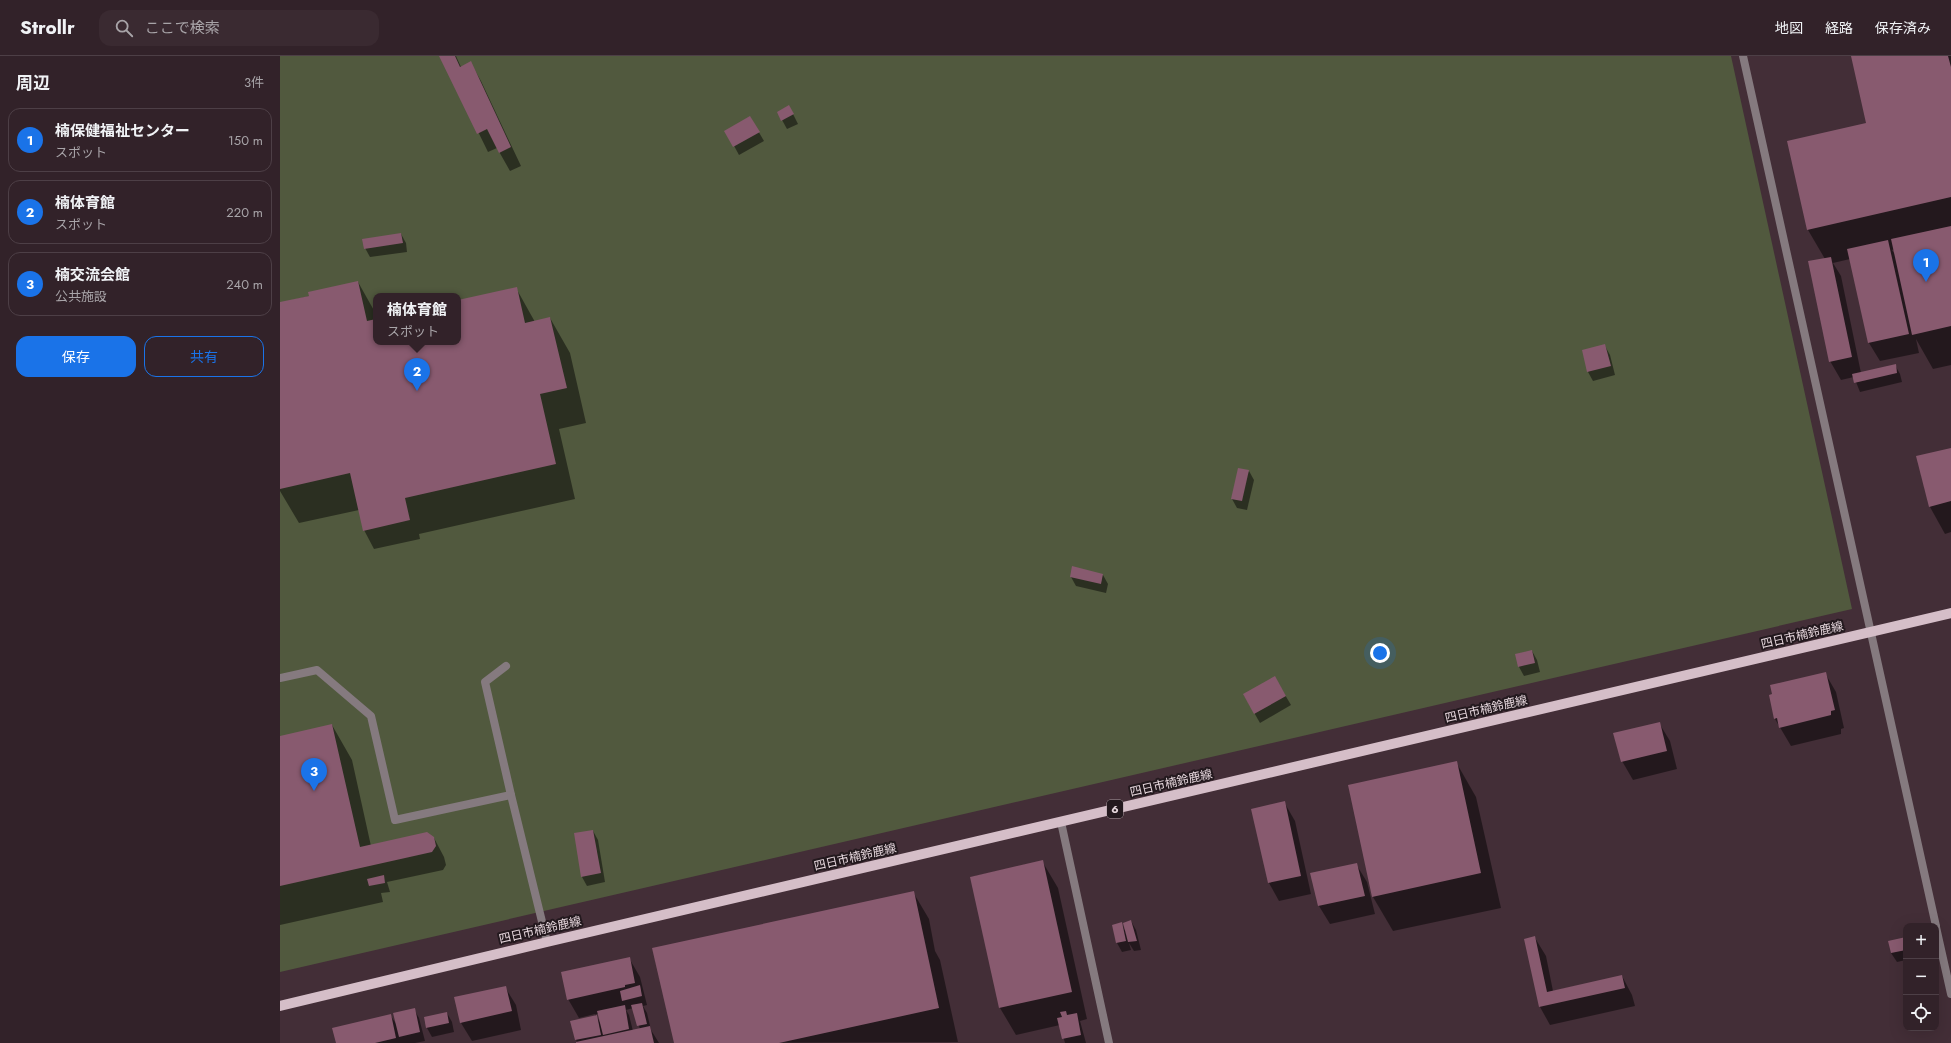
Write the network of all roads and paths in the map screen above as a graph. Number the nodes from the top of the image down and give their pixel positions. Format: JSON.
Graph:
{"nodes":[{"id":1,"x":1743,"y":56,"type":"edge"},
{"id":2,"x":1951,"y":613,"type":"edge"},
{"id":3,"x":1870,"y":632,"type":"junction"},
{"id":4,"x":506,"y":666,"type":"dead end"},
{"id":5,"x":280,"y":678,"type":"edge"},
{"id":6,"x":511,"y":795,"type":"junction"},
{"id":7,"x":1061,"y":822,"type":"junction"},
{"id":8,"x":1935,"y":923,"type":"edge"},
{"id":9,"x":1939,"y":940,"type":"edge"},
{"id":10,"x":547,"y":942,"type":"junction"},
{"id":11,"x":1951,"y":994,"type":"edge"},
{"id":12,"x":280,"y":1006,"type":"edge"},
{"id":13,"x":1109,"y":1043,"type":"edge"}],
"edges":[{"from":1,"to":3,"type":"street"},
{"from":2,"to":3,"type":"main road","name":"四日市楠鈴鹿線","number":"6"},
{"from":3,"to":7,"type":"main road","name":"四日市楠鈴鹿線","number":"6"},
{"from":3,"to":8,"type":"street"},
{"from":4,"to":6,"type":"street"},
{"from":5,"to":6,"type":"street"},
{"from":6,"to":10,"type":"street"},
{"from":7,"to":10,"type":"main road","name":"四日市楠鈴鹿線","number":"6"},
{"from":7,"to":13,"type":"street"},
{"from":9,"to":11,"type":"street"},
{"from":10,"to":12,"type":"main road","name":"四日市楠鈴鹿線","number":"6"}]}
